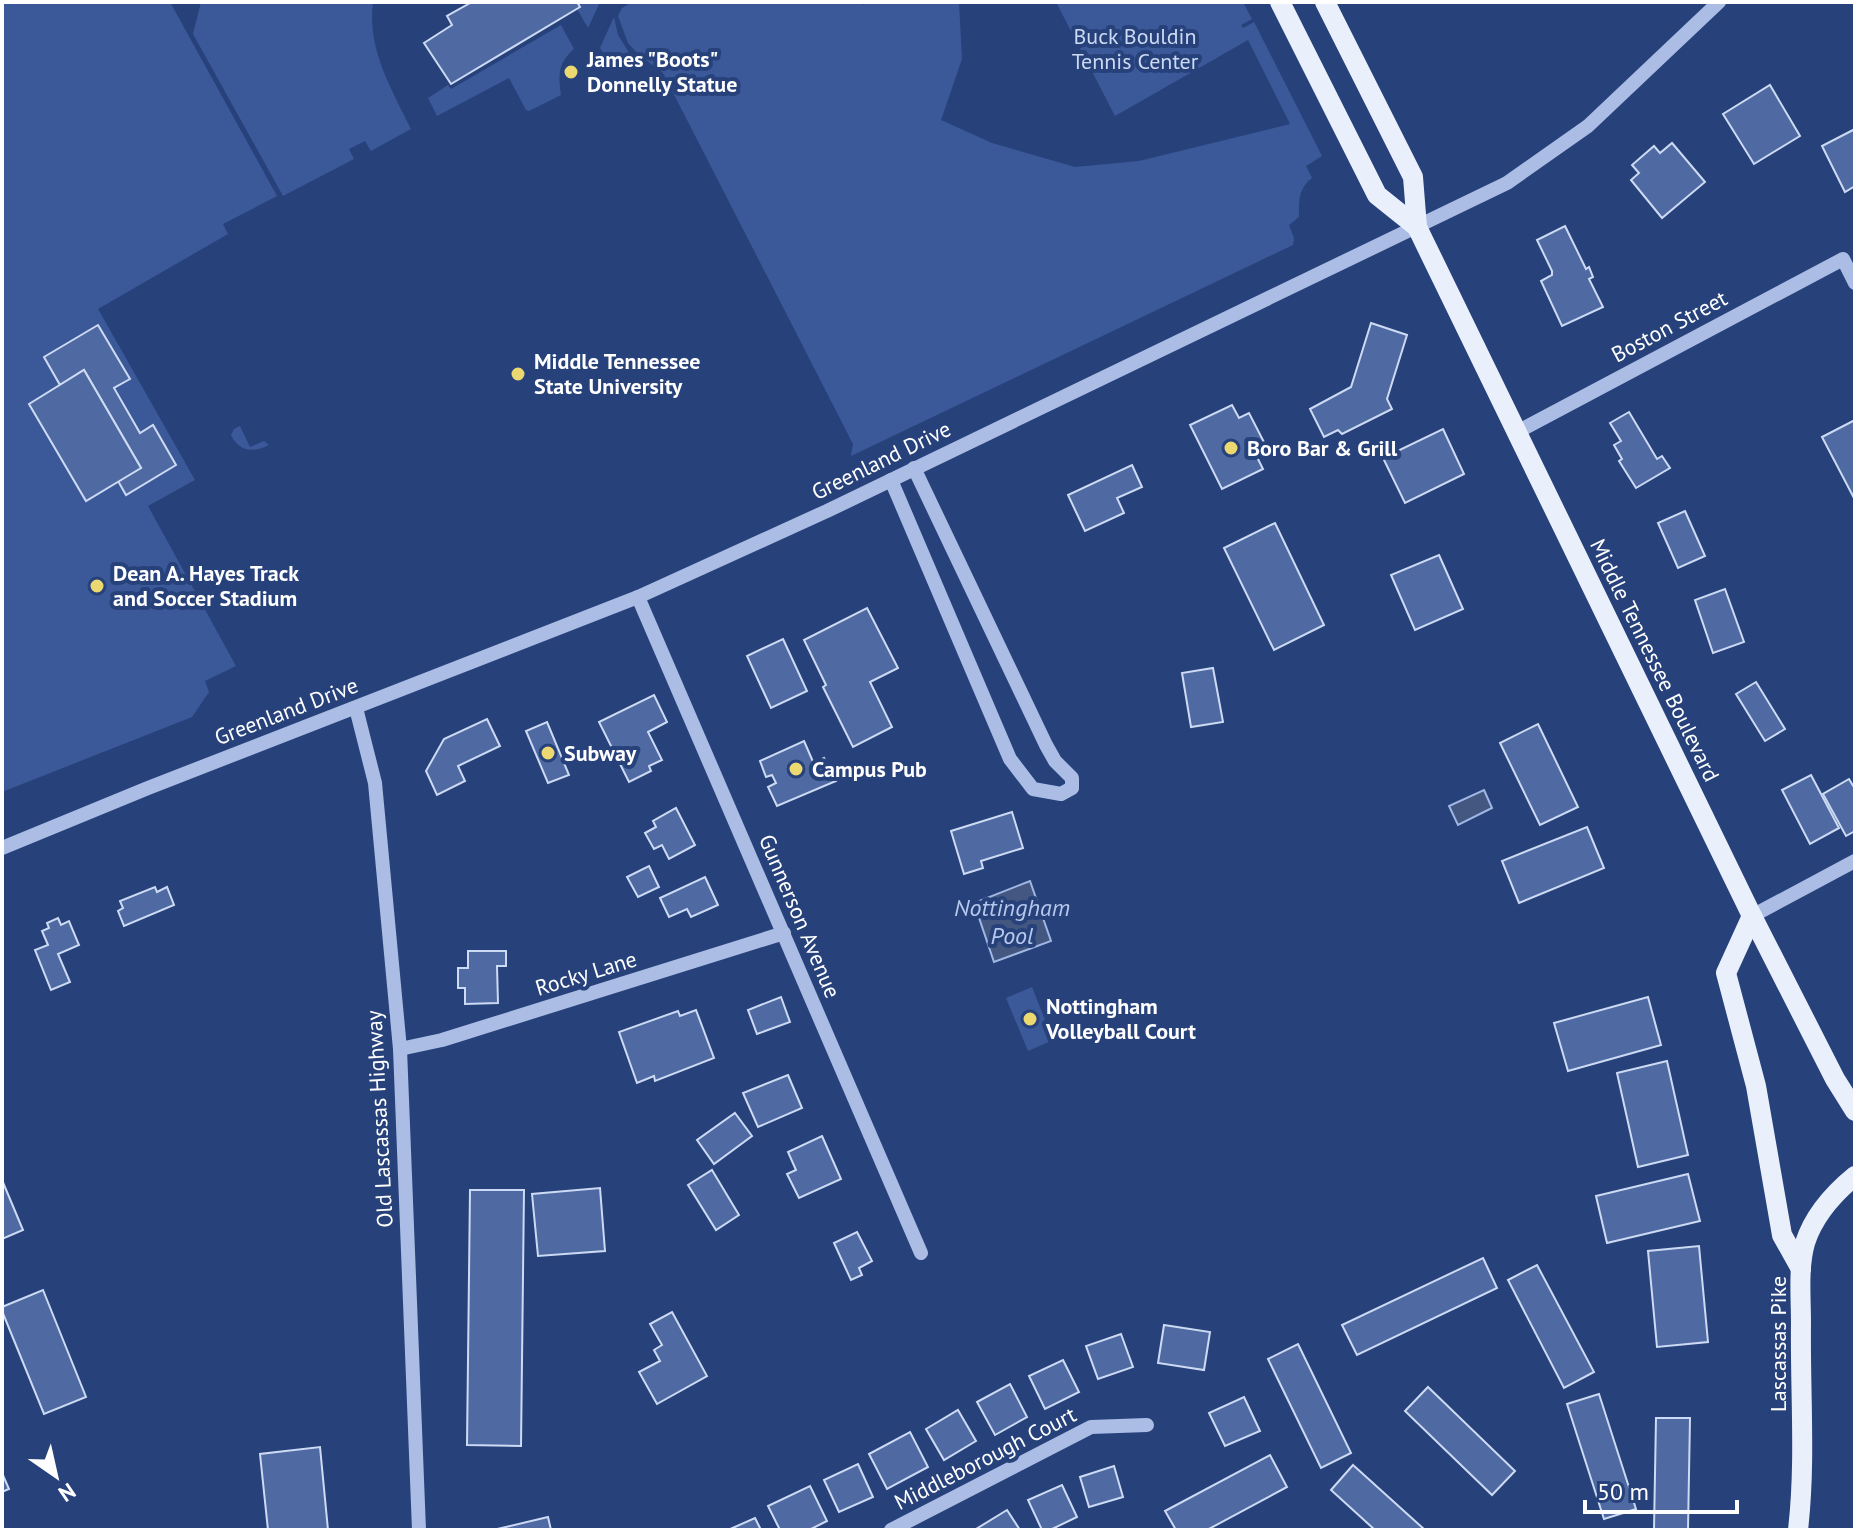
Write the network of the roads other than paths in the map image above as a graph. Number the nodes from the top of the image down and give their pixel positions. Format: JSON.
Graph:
{"nodes":[{"id":1,"x":1280,"y":2,"type":"edge"},
{"id":2,"x":1325,"y":2,"type":"edge"},
{"id":3,"x":1719,"y":2,"type":"edge"},
{"id":4,"x":1417,"y":227,"type":"junction"},
{"id":5,"x":1855,"y":283,"type":"edge"},
{"id":6,"x":1517,"y":432,"type":"junction"},
{"id":7,"x":914,"y":468,"type":"junction"},
{"id":8,"x":891,"y":480,"type":"junction"},
{"id":9,"x":638,"y":597,"type":"junction"},
{"id":10,"x":356,"y":708,"type":"junction"},
{"id":11,"x":2,"y":848,"type":"edge"},
{"id":12,"x":1855,"y":861,"type":"edge"},
{"id":13,"x":1752,"y":916,"type":"junction"},
{"id":14,"x":784,"y":933,"type":"junction"},
{"id":15,"x":400,"y":1049,"type":"junction"},
{"id":16,"x":1855,"y":1111,"type":"edge"},
{"id":17,"x":1855,"y":1176,"type":"edge"},
{"id":18,"x":921,"y":1253,"type":"dead end"},
{"id":19,"x":1801,"y":1269,"type":"junction"},
{"id":20,"x":1147,"y":1425,"type":"dead end"},
{"id":21,"x":419,"y":1530,"type":"edge"},
{"id":22,"x":891,"y":1530,"type":"edge"},
{"id":23,"x":1798,"y":1530,"type":"edge"}],
"edges":[{"from":1,"to":4,"type":"main road","name":"Middle Tennessee Boulevard"},
{"from":2,"to":4,"type":"main road","name":"Middle Tennessee Boulevard"},
{"from":3,"to":4,"type":"street","name":"Greenland Drive"},
{"from":4,"to":6,"type":"main road","name":"Middle Tennessee Boulevard"},
{"from":4,"to":7,"type":"street","name":"Greenland Drive"},
{"from":5,"to":6,"type":"street","name":"Boston Street"},
{"from":6,"to":13,"type":"main road","name":"Middle Tennessee Boulevard"},
{"from":7,"to":8,"type":"street","name":"Greenland Drive"},
{"from":7,"to":8,"type":"street"},
{"from":8,"to":9,"type":"street","name":"Greenland Drive"},
{"from":9,"to":10,"type":"street","name":"Greenland Drive"},
{"from":9,"to":14,"type":"street","name":"Gunnerson Avenue"},
{"from":10,"to":11,"type":"street","name":"Greenland Drive"},
{"from":10,"to":15,"type":"street","name":"Old Lascassas Highway"},
{"from":12,"to":13,"type":"street"},
{"from":13,"to":16,"type":"main road","name":"Middle Tennessee Boulevard"},
{"from":13,"to":19,"type":"main road"},
{"from":14,"to":15,"type":"street","name":"Rocky Lane"},
{"from":14,"to":18,"type":"street","name":"Gunnerson Avenue"},
{"from":15,"to":21,"type":"street","name":"Old Lascassas Highway"},
{"from":17,"to":19,"type":"main road","name":"Lascassas Pike"},
{"from":19,"to":23,"type":"main road","name":"Lascassas Pike"},
{"from":20,"to":22,"type":"street","name":"Middleborough Court"}]}
